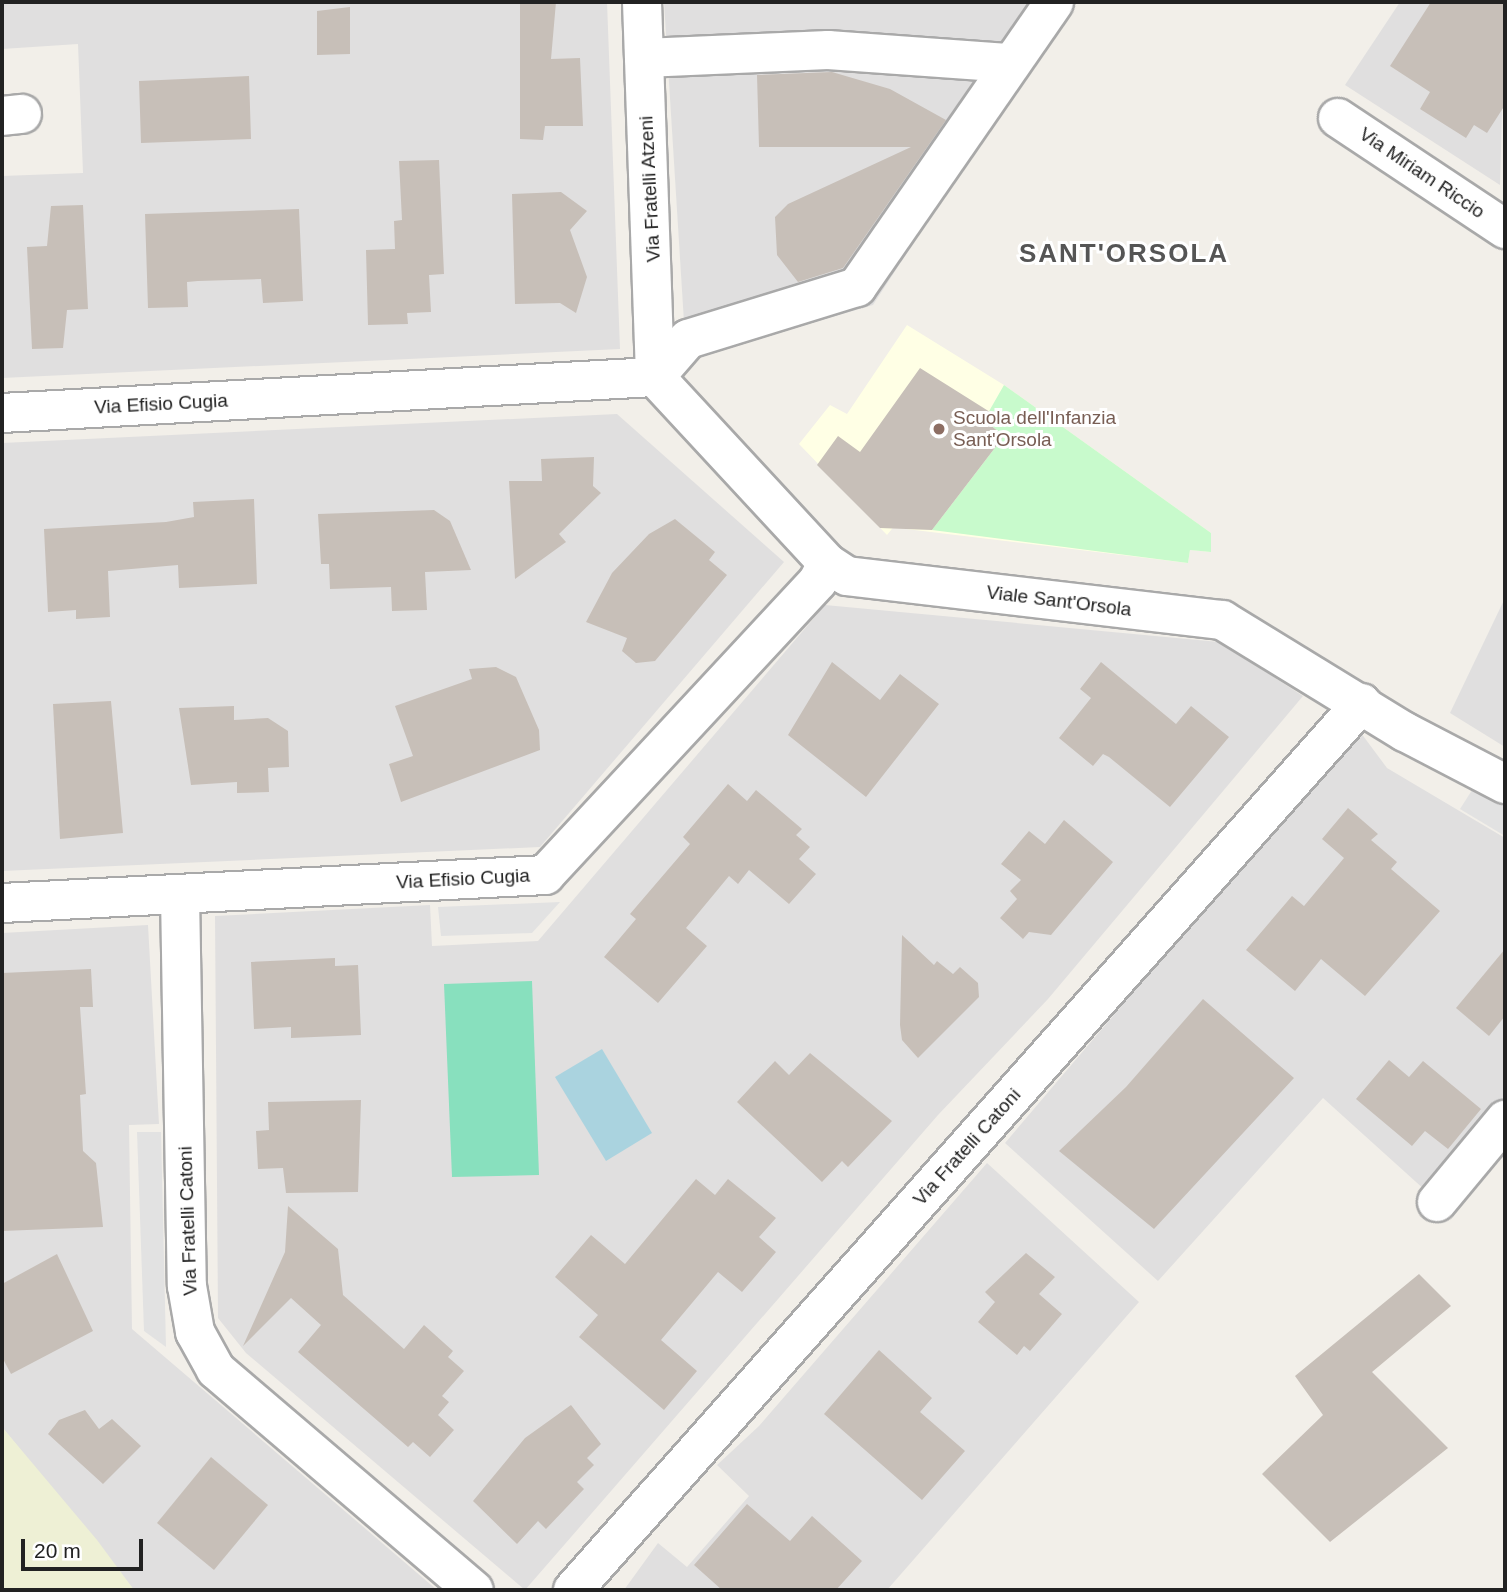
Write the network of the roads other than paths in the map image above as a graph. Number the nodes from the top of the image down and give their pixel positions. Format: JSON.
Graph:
{"nodes":[{"id":1,"x":642,"y":2,"type":"edge"},
{"id":2,"x":1054,"y":2,"type":"edge"},
{"id":3,"x":1021,"y":51,"type":"junction"},
{"id":4,"x":644,"y":58,"type":"junction"},
{"id":5,"x":1338,"y":118,"type":"dead end"},
{"id":6,"x":1505,"y":229,"type":"edge"},
{"id":7,"x":655,"y":377,"type":"junction"},
{"id":8,"x":2,"y":413,"type":"edge"},
{"id":9,"x":827,"y":563,"type":"junction"},
{"id":10,"x":1362,"y":703,"type":"junction"},
{"id":11,"x":1505,"y":784,"type":"edge"},
{"id":12,"x":180,"y":895,"type":"junction"},
{"id":13,"x":2,"y":903,"type":"edge"},
{"id":14,"x":1505,"y":1120,"type":"edge"},
{"id":15,"x":1437,"y":1202,"type":"dead end"},
{"id":16,"x":575,"y":1589,"type":"edge"},
{"id":17,"x":474,"y":1590,"type":"edge"}],
"edges":[{"from":1,"to":4,"type":"street","name":"Via Fratelli Atzeni"},
{"from":2,"to":3,"type":"street"},
{"from":3,"to":4,"type":"street"},
{"from":3,"to":7,"type":"street"},
{"from":4,"to":7,"type":"street","name":"Via Fratelli Atzeni"},
{"from":5,"to":6,"type":"street","name":"Via Miriam Riccio"},
{"from":7,"to":8,"type":"street","name":"Via Efisio Cugia"},
{"from":7,"to":9,"type":"street","name":"Viale Sant'Orsola"},
{"from":9,"to":10,"type":"street","name":"Viale Sant'Orsola"},
{"from":9,"to":12,"type":"street","name":"Via Efisio Cugia"},
{"from":10,"to":11,"type":"street","name":"Viale Sant'Orsola"},
{"from":10,"to":16,"type":"street","name":"Via Fratelli Catoni"},
{"from":12,"to":13,"type":"street","name":"Via Efisio Cugia"},
{"from":12,"to":17,"type":"street","name":"Via Fratelli Catoni"},
{"from":14,"to":15,"type":"street"}]}
